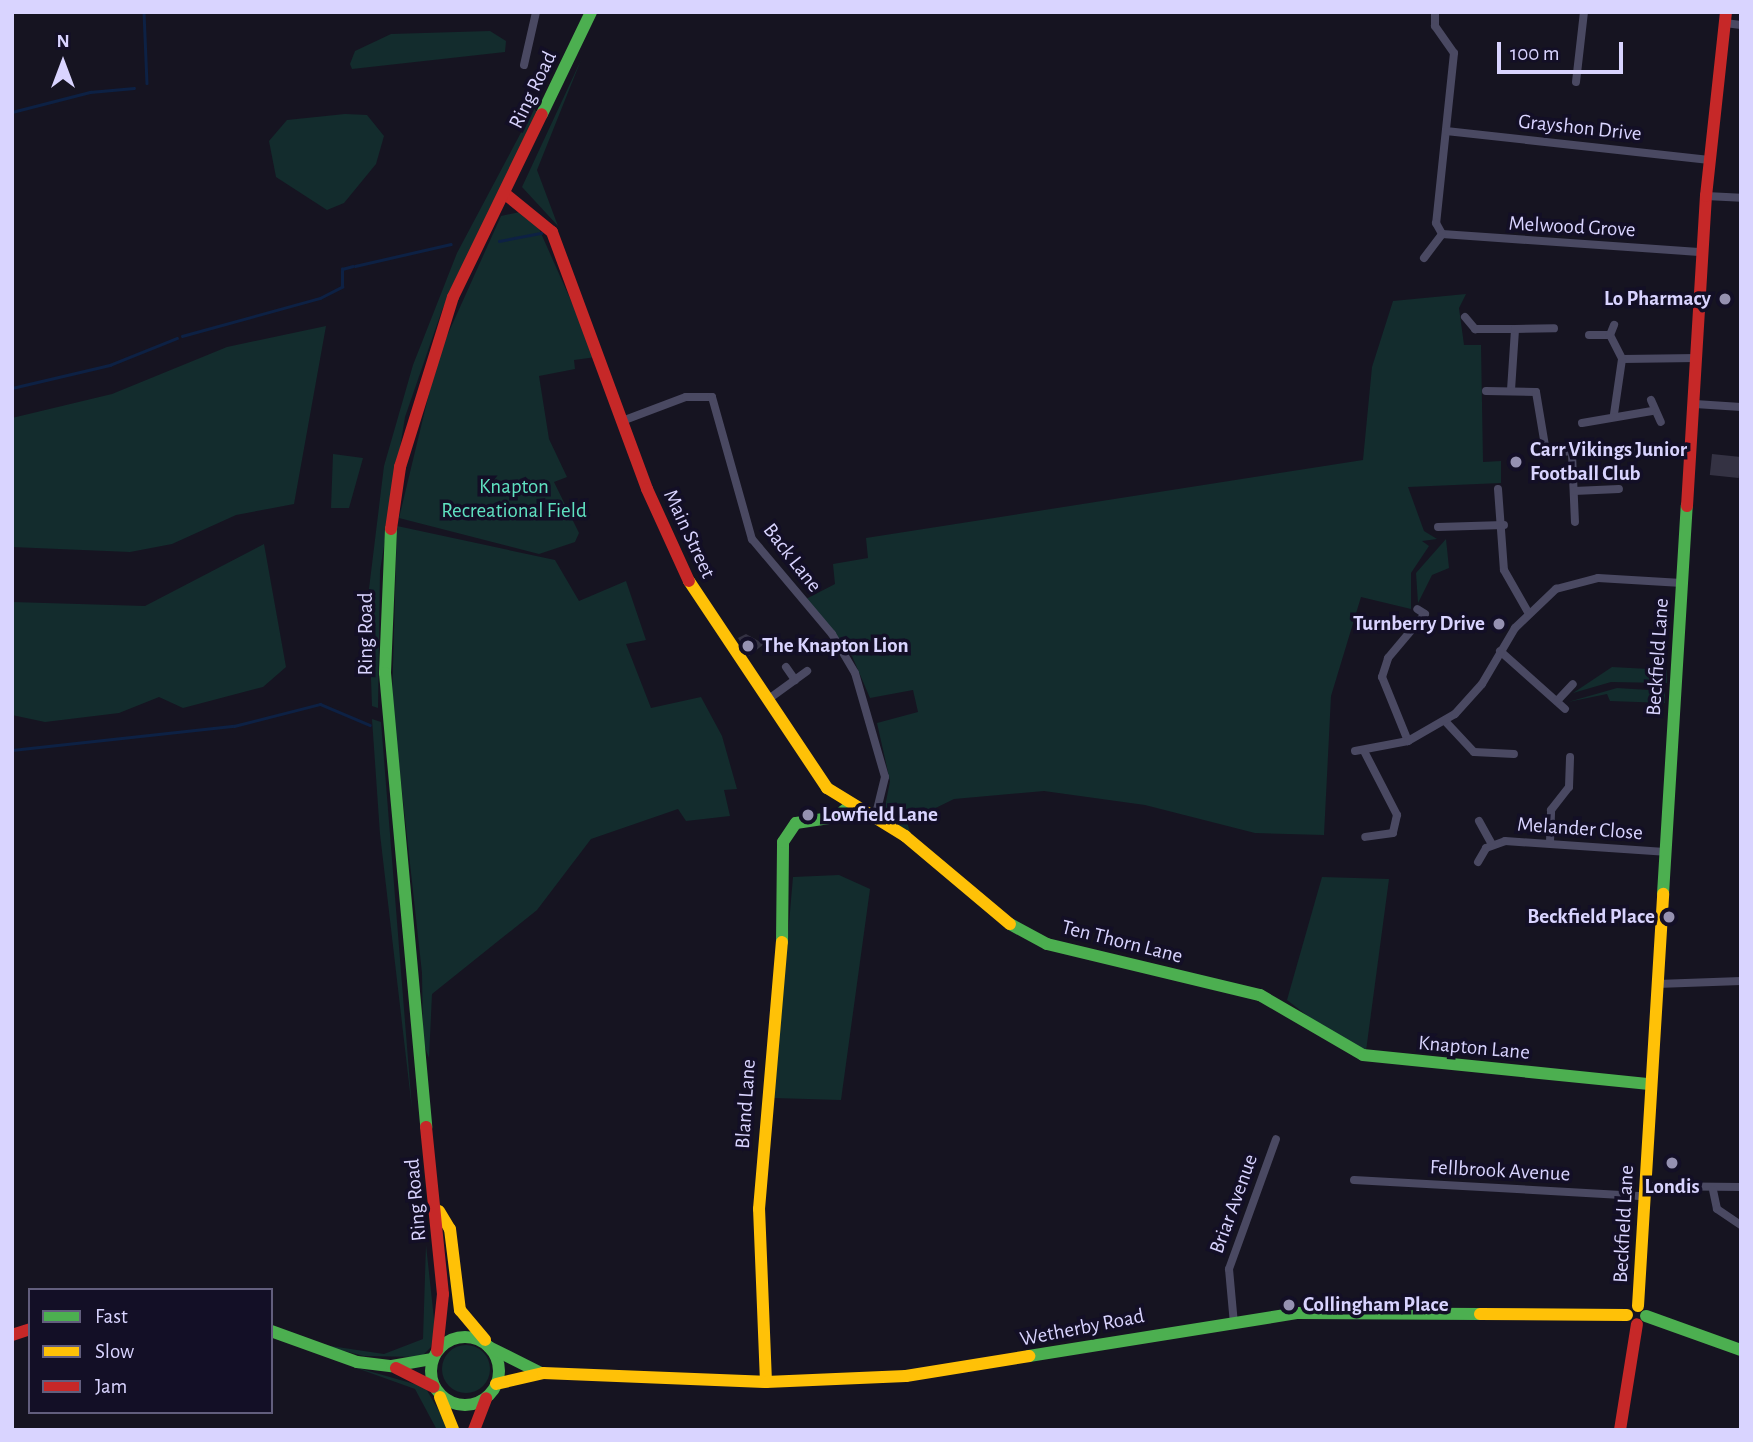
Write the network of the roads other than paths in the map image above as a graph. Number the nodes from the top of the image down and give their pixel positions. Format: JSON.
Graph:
{"nodes":[{"id":1,"x":536,"y":12,"type":"edge"},
{"id":2,"x":591,"y":12,"type":"edge"},
{"id":3,"x":1435,"y":12,"type":"edge"},
{"id":4,"x":1584,"y":12,"type":"edge"},
{"id":5,"x":1726,"y":18,"type":"edge"},
{"id":6,"x":1741,"y":25,"type":"edge"},
{"id":7,"x":524,"y":65,"type":"dead end"},
{"id":8,"x":1576,"y":82,"type":"dead end"},
{"id":9,"x":1446,"y":131,"type":"junction"},
{"id":10,"x":1709,"y":160,"type":"junction"},
{"id":11,"x":504,"y":193,"type":"junction"},
{"id":12,"x":1706,"y":196,"type":"junction"},
{"id":13,"x":1741,"y":198,"type":"edge"},
{"id":14,"x":1442,"y":234,"type":"junction"},
{"id":15,"x":1702,"y":252,"type":"junction"},
{"id":16,"x":1424,"y":258,"type":"dead end"},
{"id":17,"x":1465,"y":317,"type":"dead end"},
{"id":18,"x":1614,"y":325,"type":"dead end"},
{"id":19,"x":1554,"y":328,"type":"dead end"},
{"id":20,"x":1515,"y":329,"type":"junction"},
{"id":21,"x":1589,"y":335,"type":"dead end"},
{"id":22,"x":1610,"y":335,"type":"junction"},
{"id":23,"x":1698,"y":358,"type":"junction"},
{"id":24,"x":1622,"y":359,"type":"junction"},
{"id":25,"x":1511,"y":390,"type":"junction"},
{"id":26,"x":1486,"y":391,"type":"dead end"},
{"id":27,"x":1651,"y":400,"type":"dead end"},
{"id":28,"x":1695,"y":404,"type":"junction"},
{"id":29,"x":1741,"y":407,"type":"edge"},
{"id":30,"x":1652,"y":411,"type":"junction"},
{"id":31,"x":1614,"y":414,"type":"junction"},
{"id":32,"x":622,"y":421,"type":"junction"},
{"id":33,"x":1661,"y":422,"type":"dead end"},
{"id":34,"x":1582,"y":423,"type":"dead end"},
{"id":35,"x":1691,"y":449,"type":"junction"},
{"id":36,"x":1572,"y":454,"type":"junction"},
{"id":37,"x":1498,"y":489,"type":"dead end"},
{"id":38,"x":1619,"y":489,"type":"dead end"},
{"id":39,"x":1574,"y":491,"type":"junction"},
{"id":40,"x":1575,"y":522,"type":"dead end"},
{"id":41,"x":1504,"y":524,"type":"junction"},
{"id":42,"x":1438,"y":527,"type":"dead end"},
{"id":43,"x":1682,"y":583,"type":"junction"},
{"id":44,"x":1528,"y":612,"type":"junction"},
{"id":45,"x":1425,"y":613,"type":"dead end"},
{"id":46,"x":1500,"y":651,"type":"junction"},
{"id":47,"x":786,"y":667,"type":"dead end"},
{"id":48,"x":807,"y":671,"type":"dead end"},
{"id":49,"x":795,"y":680,"type":"junction"},
{"id":50,"x":1573,"y":684,"type":"dead end"},
{"id":51,"x":770,"y":698,"type":"junction"},
{"id":52,"x":1557,"y":702,"type":"junction"},
{"id":53,"x":1564,"y":709,"type":"dead end"},
{"id":54,"x":1445,"y":721,"type":"junction"},
{"id":55,"x":1408,"y":741,"type":"junction"},
{"id":56,"x":1514,"y":754,"type":"dead end"},
{"id":57,"x":1570,"y":757,"type":"dead end"},
{"id":58,"x":851,"y":805,"type":"junction"},
{"id":59,"x":875,"y":818,"type":"junction"},
{"id":60,"x":1479,"y":821,"type":"dead end"},
{"id":61,"x":1365,"y":837,"type":"dead end"},
{"id":62,"x":1550,"y":842,"type":"junction"},
{"id":63,"x":914,"y":843,"type":"joint"},
{"id":64,"x":1492,"y":844,"type":"junction"},
{"id":65,"x":1665,"y":852,"type":"junction"},
{"id":66,"x":1478,"y":862,"type":"dead end"},
{"id":67,"x":1741,"y":981,"type":"edge"},
{"id":68,"x":1657,"y":984,"type":"junction"},
{"id":69,"x":1304,"y":1021,"type":"joint"},
{"id":70,"x":1650,"y":1084,"type":"junction"},
{"id":71,"x":1276,"y":1139,"type":"dead end"},
{"id":72,"x":1354,"y":1180,"type":"dead end"},
{"id":73,"x":1741,"y":1187,"type":"edge"},
{"id":74,"x":1713,"y":1190,"type":"junction"},
{"id":75,"x":1644,"y":1191,"type":"junction"},
{"id":76,"x":436,"y":1206,"type":"junction"},
{"id":77,"x":1741,"y":1225,"type":"edge"},
{"id":78,"x":443,"y":1294,"type":"junction"},
{"id":79,"x":1637,"y":1315,"type":"junction"},
{"id":80,"x":1234,"y":1324,"type":"junction"},
{"id":81,"x":273,"y":1332,"type":"edge"},
{"id":82,"x":464,"y":1336,"type":"junction"},
{"id":83,"x":494,"y":1350,"type":"junction"},
{"id":84,"x":1741,"y":1350,"type":"edge"},
{"id":85,"x":435,"y":1355,"type":"junction"},
{"id":86,"x":393,"y":1366,"type":"junction"},
{"id":87,"x":543,"y":1373,"type":"junction"},
{"id":88,"x":766,"y":1382,"type":"junction"},
{"id":89,"x":496,"y":1384,"type":"junction"},
{"id":90,"x":432,"y":1386,"type":"junction"},
{"id":91,"x":486,"y":1398,"type":"junction"},
{"id":92,"x":458,"y":1404,"type":"junction"},
{"id":93,"x":453,"y":1430,"type":"edge"},
{"id":94,"x":464,"y":1430,"type":"edge"},
{"id":95,"x":474,"y":1430,"type":"edge"},
{"id":96,"x":1620,"y":1430,"type":"edge"}],
"edges":[{"from":1,"to":7,"type":"street"},
{"from":2,"to":11,"type":"main road","name":"Ring Road"},
{"from":3,"to":9,"type":"street"},
{"from":4,"to":8,"type":"street"},
{"from":5,"to":6,"type":"street"},
{"from":5,"to":10,"type":"main road","name":"Beckfield Lane"},
{"from":9,"to":10,"type":"street","name":"Grayshon Drive"},
{"from":9,"to":14,"type":"street"},
{"from":10,"to":12,"type":"main road","name":"Beckfield Lane"},
{"from":11,"to":32,"type":"main road","name":"Main Street"},
{"from":11,"to":76,"type":"main road","name":"Ring Road"},
{"from":12,"to":13,"type":"street"},
{"from":12,"to":15,"type":"main road","name":"Beckfield Lane"},
{"from":14,"to":15,"type":"street","name":"Melwood Grove"},
{"from":14,"to":16,"type":"street"},
{"from":15,"to":23,"type":"main road","name":"Beckfield Lane"},
{"from":17,"to":20,"type":"street"},
{"from":18,"to":22,"type":"street"},
{"from":19,"to":20,"type":"street"},
{"from":20,"to":25,"type":"street"},
{"from":21,"to":22,"type":"street"},
{"from":22,"to":24,"type":"street"},
{"from":23,"to":24,"type":"street"},
{"from":23,"to":28,"type":"main road","name":"Beckfield Lane"},
{"from":24,"to":31,"type":"street"},
{"from":25,"to":26,"type":"street"},
{"from":25,"to":36,"type":"street"},
{"from":27,"to":30,"type":"street"},
{"from":28,"to":29,"type":"street"},
{"from":28,"to":35,"type":"main road","name":"Beckfield Lane"},
{"from":30,"to":31,"type":"street"},
{"from":30,"to":33,"type":"street"},
{"from":31,"to":34,"type":"street"},
{"from":32,"to":51,"type":"main road","name":"Main Street"},
{"from":32,"to":59,"type":"street","name":"Back Lane"},
{"from":35,"to":36,"type":"street"},
{"from":35,"to":43,"type":"main road","name":"Beckfield Lane"},
{"from":36,"to":39,"type":"street"},
{"from":37,"to":41,"type":"street"},
{"from":38,"to":39,"type":"street"},
{"from":39,"to":40,"type":"street"},
{"from":41,"to":42,"type":"street"},
{"from":41,"to":44,"type":"street"},
{"from":43,"to":44,"type":"street"},
{"from":43,"to":65,"type":"main road","name":"Beckfield Lane"},
{"from":44,"to":46,"type":"street"},
{"from":45,"to":55,"type":"street"},
{"from":46,"to":52,"type":"street"},
{"from":46,"to":54,"type":"street"},
{"from":47,"to":49,"type":"street"},
{"from":48,"to":49,"type":"street"},
{"from":49,"to":51,"type":"street"},
{"from":50,"to":52,"type":"street"},
{"from":51,"to":58,"type":"main road","name":"Main Street"},
{"from":52,"to":53,"type":"street"},
{"from":54,"to":55,"type":"street"},
{"from":54,"to":56,"type":"street"},
{"from":55,"to":61,"type":"street"},
{"from":57,"to":62,"type":"street"},
{"from":58,"to":59,"type":"main road","name":"Main Street"},
{"from":58,"to":88,"type":"main road","name":"Bland Lane"},
{"from":59,"to":63,"type":"main road","name":"Main Street"},
{"from":60,"to":64,"type":"street","name":"Melander Close"},
{"from":62,"to":64,"type":"street","name":"Melander Close"},
{"from":62,"to":65,"type":"street","name":"Melander Close"},
{"from":63,"to":69,"type":"main road","name":"Ten Thorn Lane"},
{"from":64,"to":66,"type":"street","name":"Melander Close"},
{"from":65,"to":68,"type":"main road","name":"Beckfield Lane"},
{"from":67,"to":68,"type":"street"},
{"from":68,"to":70,"type":"main road","name":"Beckfield Lane"},
{"from":69,"to":70,"type":"main road","name":"Knapton Lane"},
{"from":70,"to":75,"type":"main road","name":"Beckfield Lane"},
{"from":71,"to":80,"type":"street","name":"Briar Avenue"},
{"from":72,"to":75,"type":"street","name":"Fellbrook Avenue"},
{"from":73,"to":74,"type":"street","name":"Fellbrook Avenue"},
{"from":74,"to":75,"type":"street","name":"Fellbrook Avenue"},
{"from":74,"to":77,"type":"street"},
{"from":75,"to":79,"type":"main road","name":"Beckfield Lane"},
{"from":76,"to":78,"type":"main road","name":"Ring Road"},
{"from":76,"to":83,"type":"main road"},
{"from":78,"to":82,"type":"main road","name":"Ring Road"},
{"from":78,"to":85,"type":"main road","name":"Ring Road"},
{"from":79,"to":80,"type":"main road","name":"Wetherby Road"},
{"from":79,"to":84,"type":"main road","name":"Wetherby Road"},
{"from":79,"to":96,"type":"main road","name":"Beckfield Lane"},
{"from":80,"to":88,"type":"main road","name":"Wetherby Road"},
{"from":81,"to":86,"type":"main road"},
{"from":82,"to":83,"type":"main road"},
{"from":82,"to":85,"type":"main road"},
{"from":83,"to":87,"type":"main road","name":"Wetherby Road"},
{"from":83,"to":89,"type":"main road"},
{"from":85,"to":86,"type":"main road"},
{"from":85,"to":90,"type":"main road"},
{"from":86,"to":90,"type":"main road"},
{"from":87,"to":88,"type":"main road","name":"Wetherby Road"},
{"from":87,"to":89,"type":"main road","name":"Wetherby Road"},
{"from":89,"to":91,"type":"main road"},
{"from":90,"to":92,"type":"main road"},
{"from":90,"to":93,"type":"main road"},
{"from":91,"to":92,"type":"main road"},
{"from":91,"to":95,"type":"main road"},
{"from":92,"to":94,"type":"main road"}]}
